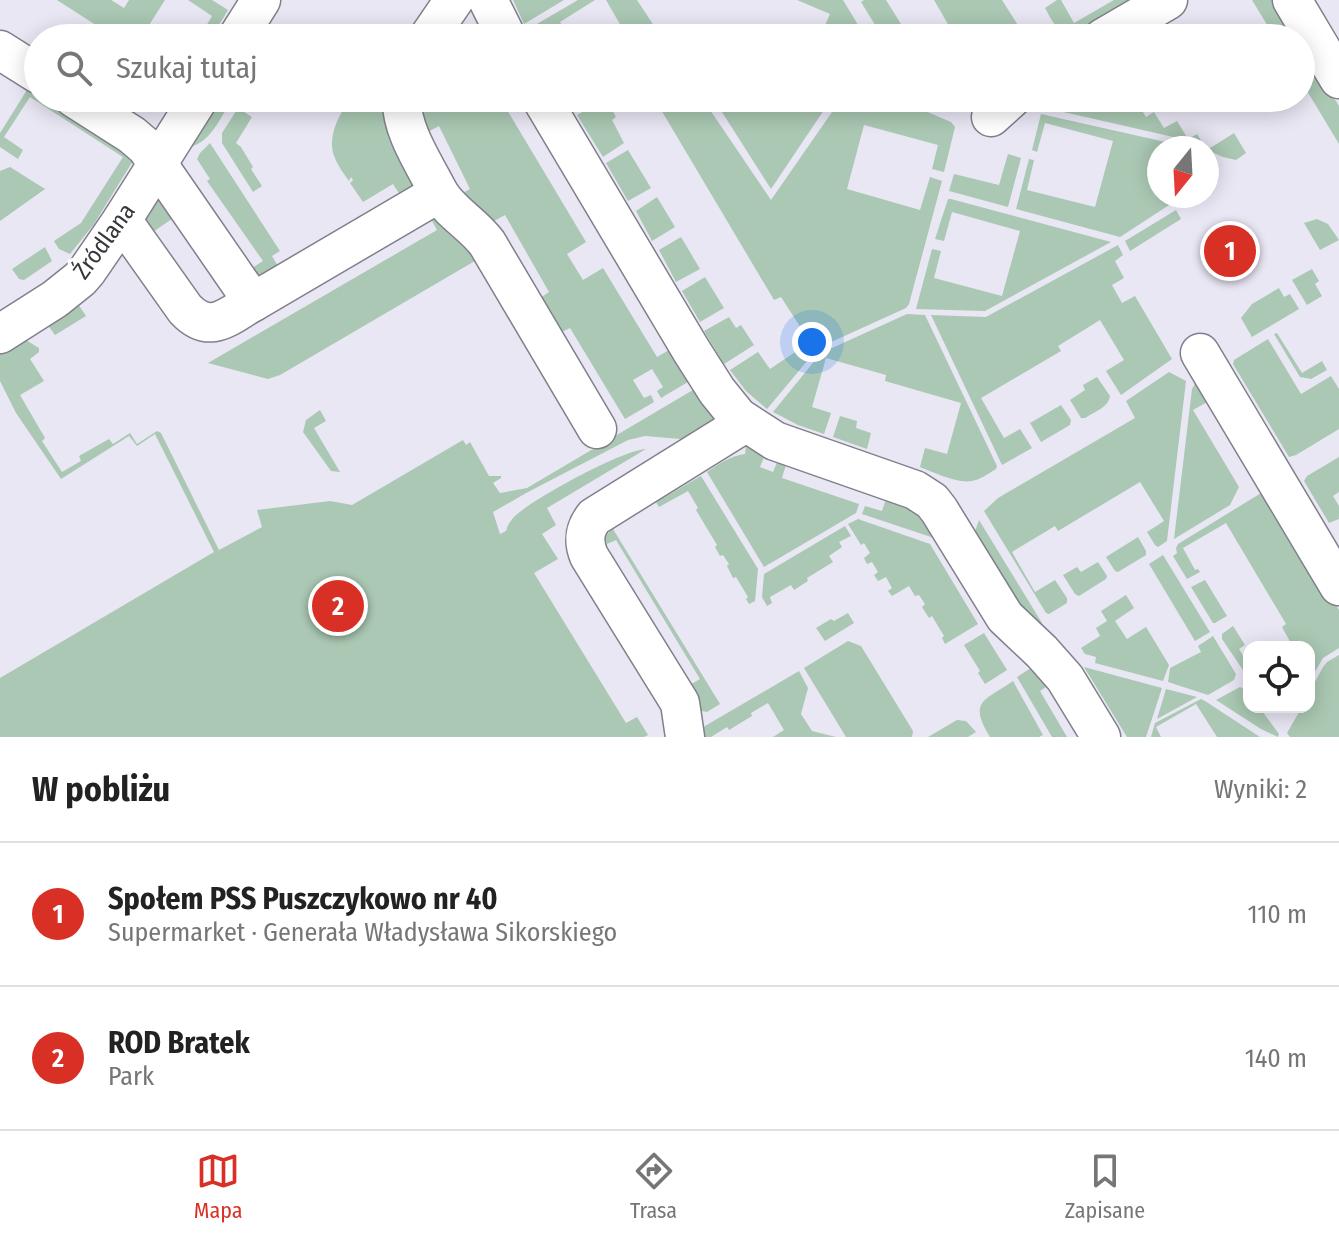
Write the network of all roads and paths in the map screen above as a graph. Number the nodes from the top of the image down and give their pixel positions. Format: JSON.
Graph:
{"nodes":[{"id":1,"x":261,"y":0,"type":"edge"},
{"id":2,"x":454,"y":0,"type":"edge"},
{"id":3,"x":488,"y":0,"type":"edge"},
{"id":4,"x":1168,"y":0,"type":"edge"},
{"id":5,"x":1292,"y":0,"type":"edge"},
{"id":6,"x":246,"y":24,"type":"edge"},
{"id":7,"x":438,"y":24,"type":"edge"},
{"id":8,"x":500,"y":24,"type":"edge"},
{"id":9,"x":1127,"y":24,"type":"edge"},
{"id":10,"x":1306,"y":24,"type":"edge"},
{"id":11,"x":1315,"y":39,"type":"edge"},
{"id":12,"x":0,"y":50,"type":"edge"},
{"id":13,"x":24,"y":65,"type":"edge"},
{"id":14,"x":1339,"y":79,"type":"edge"},
{"id":15,"x":95,"y":112,"type":"edge"},
{"id":16,"x":190,"y":112,"type":"edge"},
{"id":17,"x":402,"y":112,"type":"edge"},
{"id":18,"x":549,"y":112,"type":"edge"},
{"id":19,"x":158,"y":163,"type":"junction"},
{"id":20,"x":439,"y":193,"type":"junction"},
{"id":21,"x":122,"y":220,"type":"junction"},
{"id":22,"x":253,"y":302,"type":"junction"},
{"id":23,"x":0,"y":334,"type":"edge"},
{"id":24,"x":1200,"y":353,"type":"dead end"},
{"id":25,"x":745,"y":423,"type":"junction"},
{"id":26,"x":597,"y":429,"type":"dead end"},
{"id":27,"x":1339,"y":586,"type":"edge"},
{"id":28,"x":685,"y":737,"type":"edge"},
{"id":29,"x":1101,"y":737,"type":"edge"}],
"edges":[{"from":1,"to":6,"type":"street"},
{"from":2,"to":7,"type":"street"},
{"from":3,"to":8,"type":"street"},
{"from":4,"to":9,"type":"street"},
{"from":5,"to":10,"type":"street"},
{"from":11,"to":14,"type":"street"},
{"from":12,"to":13,"type":"street"},
{"from":15,"to":19,"type":"street"},
{"from":16,"to":19,"type":"street","name":"Źródlana"},
{"from":17,"to":20,"type":"street"},
{"from":18,"to":25,"type":"street"},
{"from":19,"to":21,"type":"street","name":"Źródlana"},
{"from":19,"to":22,"type":"street"},
{"from":20,"to":22,"type":"street"},
{"from":20,"to":26,"type":"street"},
{"from":21,"to":22,"type":"street"},
{"from":21,"to":23,"type":"street","name":"Źródlana"},
{"from":24,"to":27,"type":"street"},
{"from":25,"to":28,"type":"street"},
{"from":25,"to":29,"type":"street"}]}
